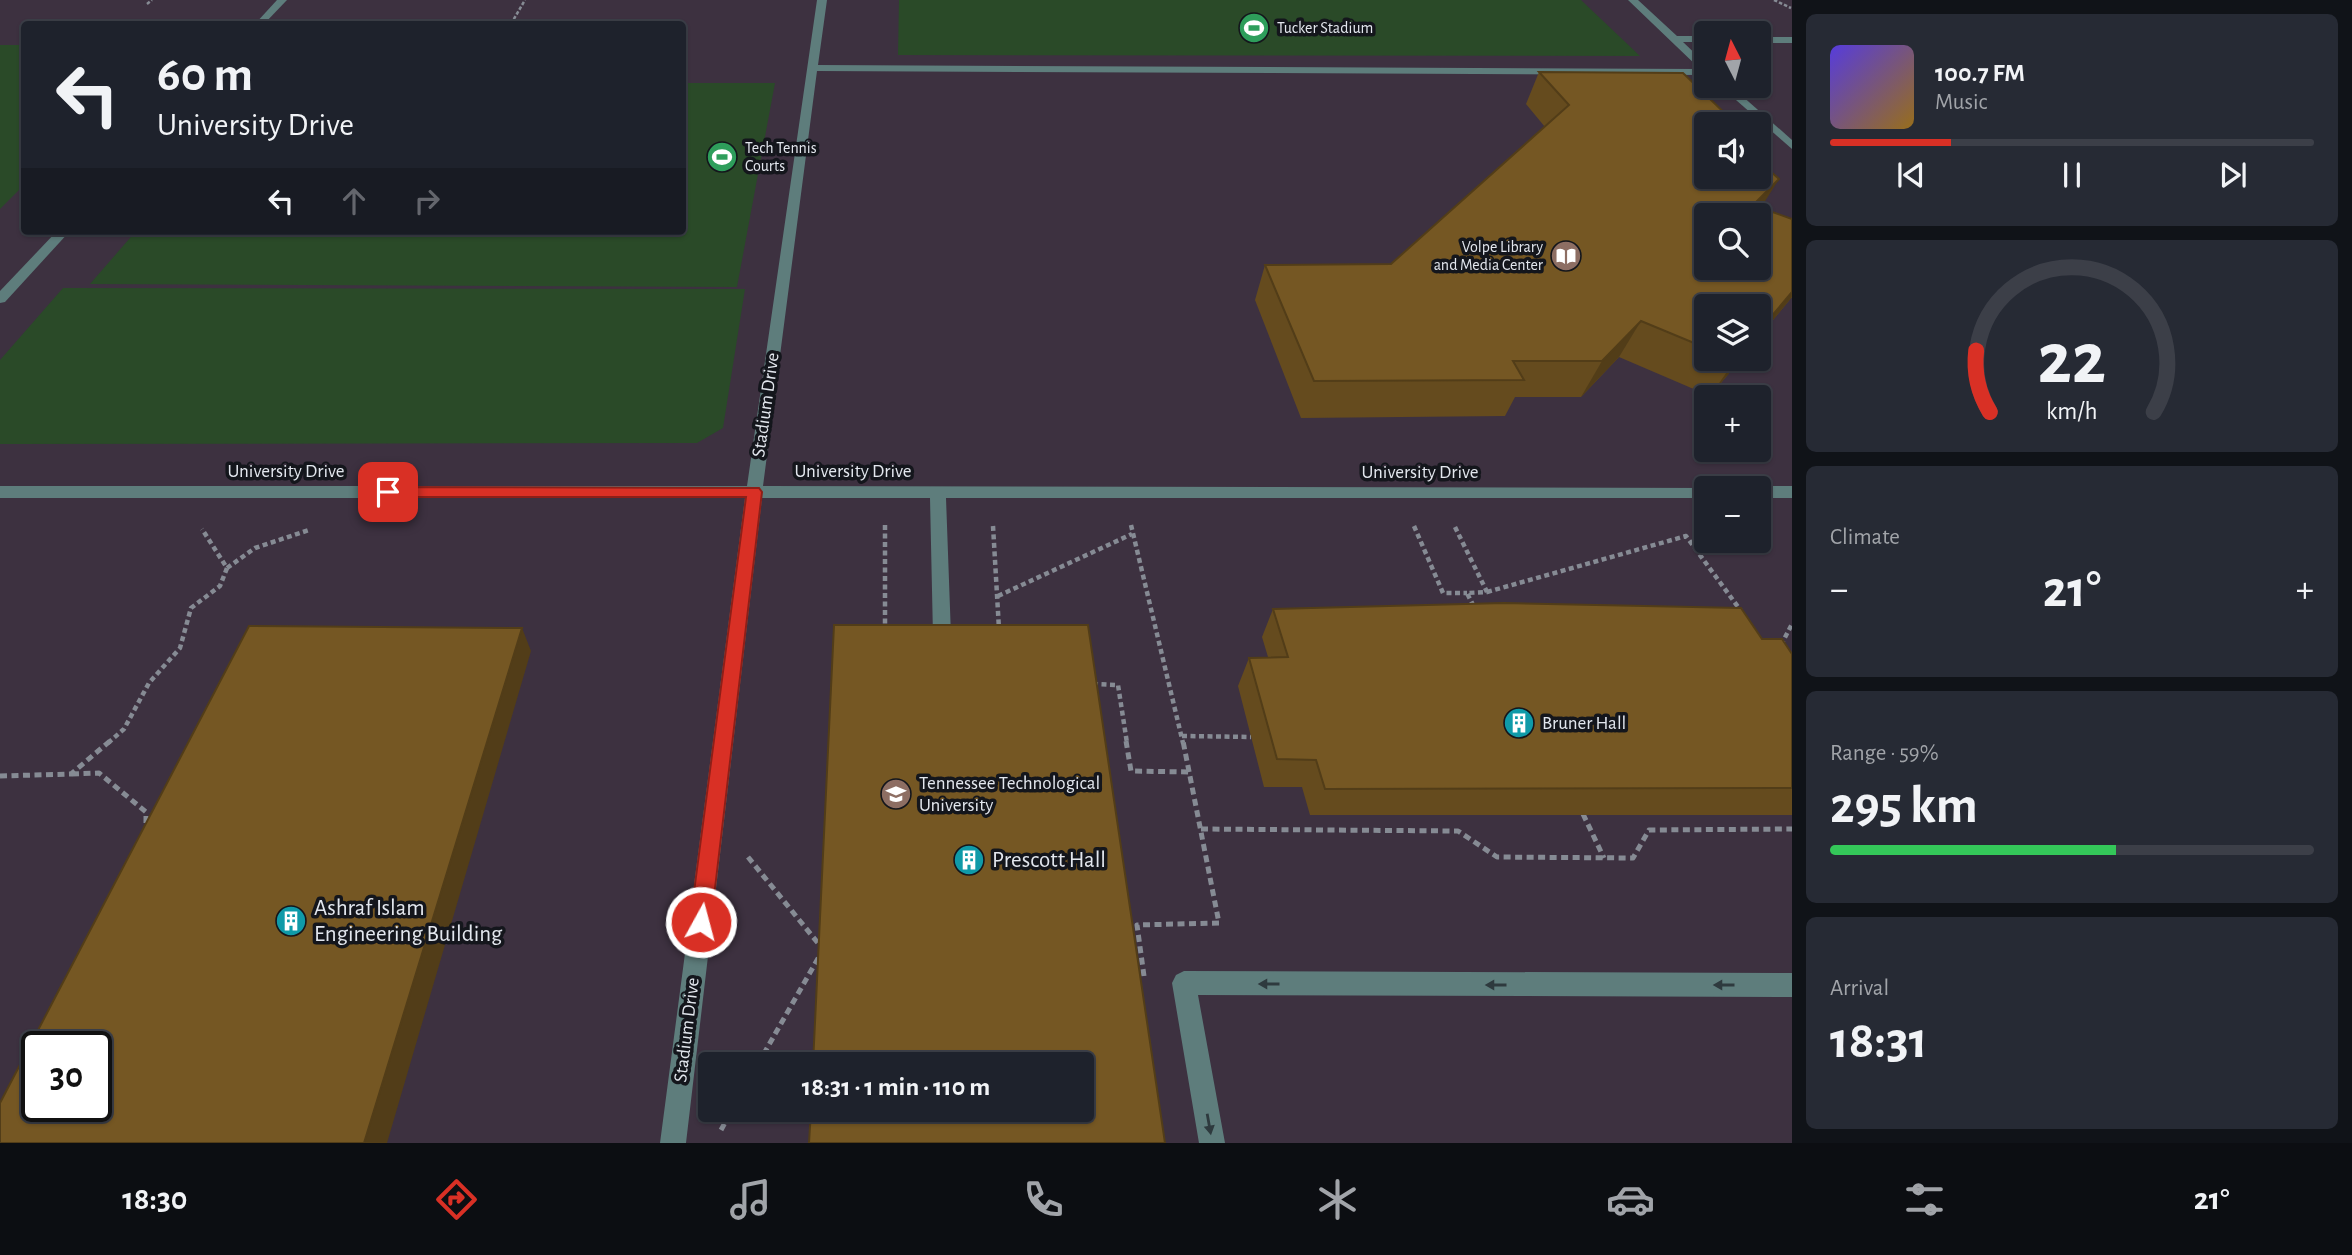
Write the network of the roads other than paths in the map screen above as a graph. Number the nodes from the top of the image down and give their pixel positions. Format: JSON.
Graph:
{"nodes":[{"id":1,"x":282,"y":0,"type":"edge"},
{"id":2,"x":822,"y":0,"type":"edge"},
{"id":3,"x":1633,"y":0,"type":"edge"},
{"id":4,"x":262,"y":21,"type":"edge"},
{"id":5,"x":1675,"y":39,"type":"junction"},
{"id":6,"x":1694,"y":39,"type":"edge"},
{"id":7,"x":1771,"y":40,"type":"edge"},
{"id":8,"x":1792,"y":40,"type":"edge"},
{"id":9,"x":1694,"y":59,"type":"edge"},
{"id":10,"x":812,"y":68,"type":"junction"},
{"id":11,"x":1694,"y":71,"type":"edge"},
{"id":12,"x":1738,"y":98,"type":"edge"},
{"id":13,"x":1792,"y":146,"type":"edge"},
{"id":14,"x":60,"y":235,"type":"edge"},
{"id":15,"x":0,"y":299,"type":"edge"},
{"id":16,"x":0,"y":492,"type":"edge"},
{"id":17,"x":754,"y":492,"type":"junction"},
{"id":18,"x":938,"y":492,"type":"junction"},
{"id":19,"x":1694,"y":492,"type":"edge"},
{"id":20,"x":1771,"y":492,"type":"edge"},
{"id":21,"x":1792,"y":492,"type":"edge"},
{"id":22,"x":942,"y":636,"type":"edge"},
{"id":23,"x":1792,"y":985,"type":"edge"},
{"id":24,"x":673,"y":1143,"type":"edge"},
{"id":25,"x":1212,"y":1143,"type":"edge"}],
"edges":[{"from":1,"to":4,"type":"street"},
{"from":2,"to":10,"type":"street","name":"Stadium Drive"},
{"from":3,"to":5,"type":"street"},
{"from":5,"to":6,"type":"street"},
{"from":5,"to":9,"type":"street"},
{"from":7,"to":8,"type":"street"},
{"from":10,"to":11,"type":"street"},
{"from":10,"to":17,"type":"street","name":"Stadium Drive"},
{"from":12,"to":13,"type":"street"},
{"from":14,"to":15,"type":"street"},
{"from":16,"to":17,"type":"street","name":"University Drive"},
{"from":17,"to":18,"type":"street","name":"University Drive"},
{"from":17,"to":24,"type":"street","name":"Stadium Drive"},
{"from":18,"to":19,"type":"street","name":"University Drive"},
{"from":18,"to":22,"type":"street"},
{"from":20,"to":21,"type":"street"},
{"from":23,"to":25,"type":"street","one_way":true}]}
